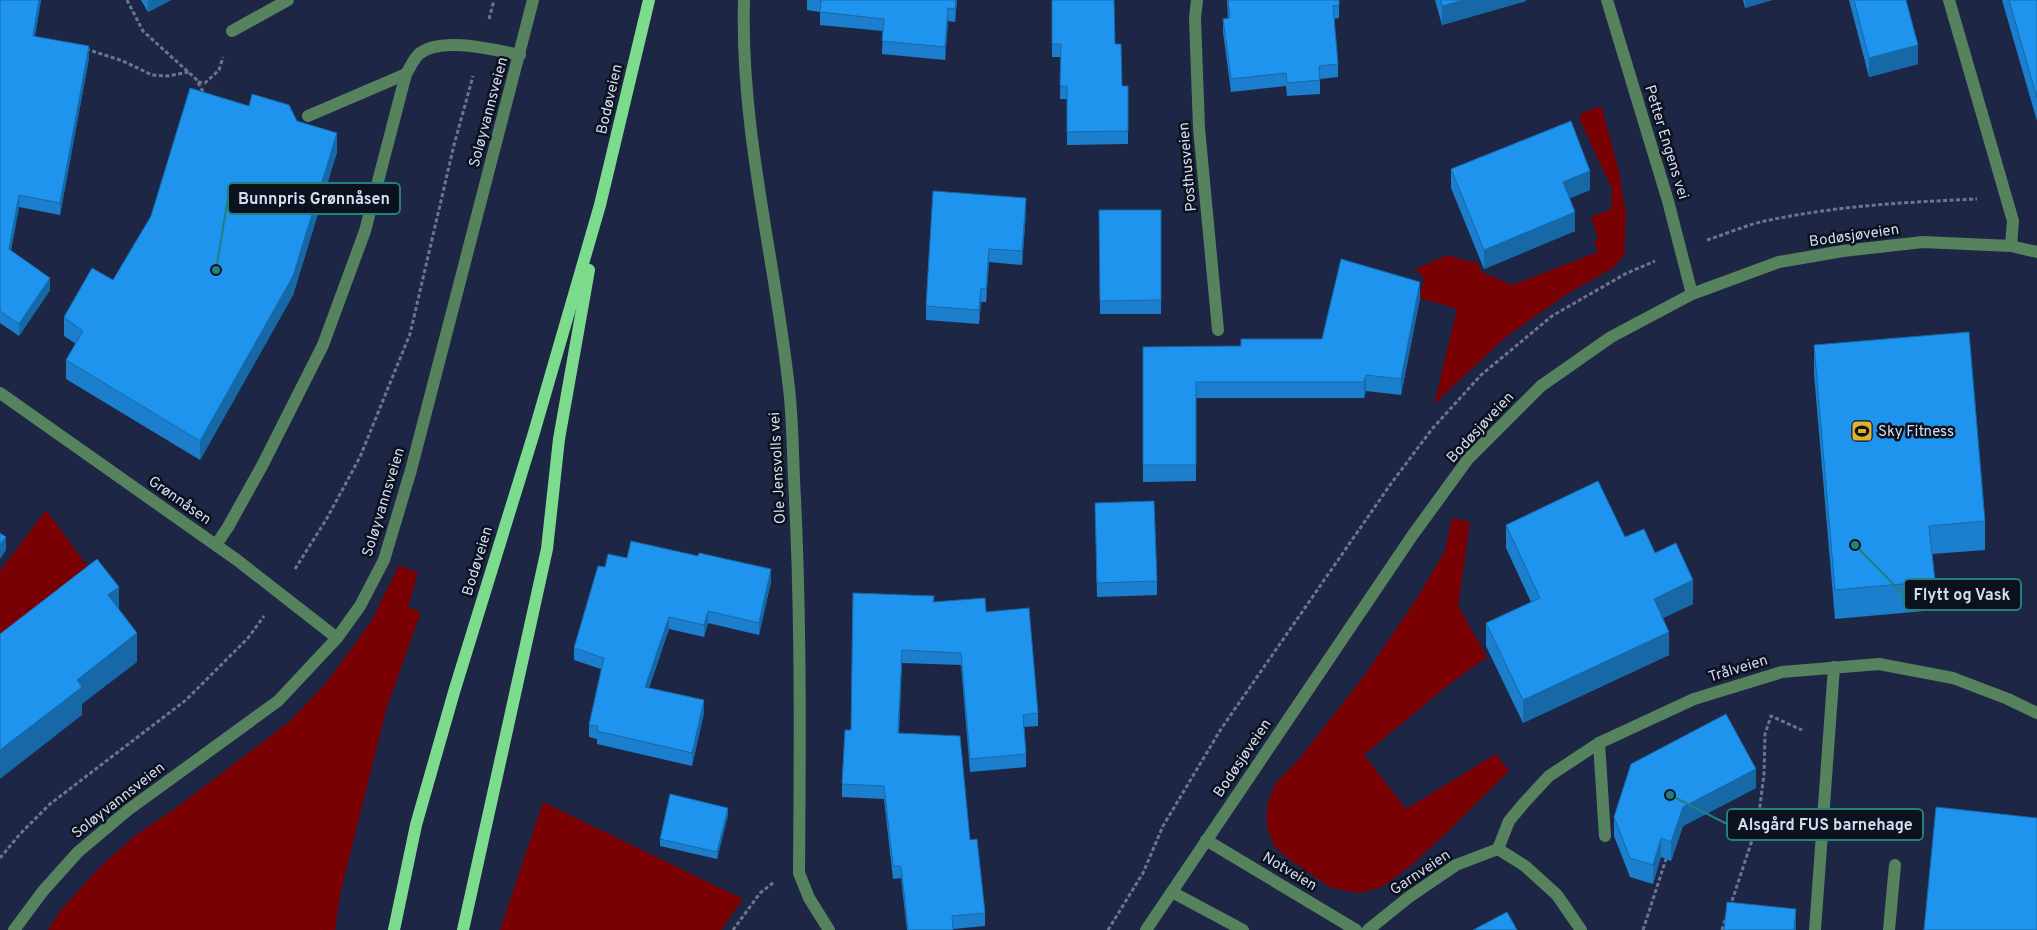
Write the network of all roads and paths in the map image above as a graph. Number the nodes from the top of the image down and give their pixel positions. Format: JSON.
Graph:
{"nodes":[{"id":1,"x":127,"y":0,"type":"edge"},
{"id":2,"x":288,"y":0,"type":"edge"},
{"id":3,"x":494,"y":0,"type":"edge"},
{"id":4,"x":533,"y":0,"type":"edge"},
{"id":5,"x":648,"y":0,"type":"edge"},
{"id":6,"x":744,"y":0,"type":"edge"},
{"id":7,"x":1197,"y":0,"type":"edge"},
{"id":8,"x":1607,"y":0,"type":"edge"},
{"id":9,"x":1949,"y":0,"type":"edge"},
{"id":10,"x":232,"y":31,"type":"joint"},
{"id":11,"x":481,"y":47,"type":"junction"},
{"id":12,"x":84,"y":48,"type":"edge"},
{"id":13,"x":520,"y":56,"type":"junction"},
{"id":14,"x":190,"y":72,"type":"junction"},
{"id":15,"x":406,"y":74,"type":"junction"},
{"id":16,"x":198,"y":82,"type":"junction"},
{"id":17,"x":207,"y":100,"type":"edge"},
{"id":18,"x":308,"y":116,"type":"dead end"},
{"id":19,"x":600,"y":205,"type":"junction"},
{"id":20,"x":2011,"y":246,"type":"junction"},
{"id":21,"x":2037,"y":252,"type":"edge"},
{"id":22,"x":1692,"y":294,"type":"junction"},
{"id":23,"x":1218,"y":330,"type":"dead end"},
{"id":24,"x":0,"y":393,"type":"edge"},
{"id":25,"x":216,"y":545,"type":"junction"},
{"id":26,"x":280,"y":592,"type":"junction"},
{"id":27,"x":337,"y":638,"type":"junction"},
{"id":28,"x":1834,"y":668,"type":"junction"},
{"id":29,"x":2037,"y":713,"type":"edge"},
{"id":30,"x":1599,"y":743,"type":"junction"},
{"id":31,"x":1829,"y":744,"type":"junction"},
{"id":32,"x":1605,"y":836,"type":"dead end"},
{"id":33,"x":1206,"y":840,"type":"junction"},
{"id":34,"x":1498,"y":848,"type":"junction"},
{"id":35,"x":0,"y":858,"type":"edge"},
{"id":36,"x":1666,"y":859,"type":"edge"},
{"id":37,"x":1896,"y":865,"type":"dead end"},
{"id":38,"x":799,"y":873,"type":"junction"},
{"id":39,"x":1172,"y":892,"type":"junction"},
{"id":40,"x":14,"y":930,"type":"edge"},
{"id":41,"x":394,"y":930,"type":"edge"},
{"id":42,"x":463,"y":930,"type":"edge"},
{"id":43,"x":734,"y":930,"type":"edge"},
{"id":44,"x":829,"y":930,"type":"edge"},
{"id":45,"x":1146,"y":930,"type":"edge"},
{"id":46,"x":1243,"y":930,"type":"edge"},
{"id":47,"x":1356,"y":930,"type":"edge"},
{"id":48,"x":1368,"y":930,"type":"edge"},
{"id":49,"x":1581,"y":930,"type":"edge"},
{"id":50,"x":1643,"y":930,"type":"edge"},
{"id":51,"x":1722,"y":930,"type":"edge"},
{"id":52,"x":1815,"y":930,"type":"edge"},
{"id":53,"x":1889,"y":930,"type":"edge"}],
"edges":[{"from":1,"to":14,"type":"path"},
{"from":2,"to":10,"type":"street"},
{"from":3,"to":11,"type":"path"},
{"from":4,"to":13,"type":"street","name":"Soløyvannsveien"},
{"from":5,"to":19,"type":"main road","name":"Bodøveien"},
{"from":6,"to":38,"type":"street","name":"Ole Jensvolls vei"},
{"from":7,"to":23,"type":"street","name":"Posthusveien"},
{"from":8,"to":22,"type":"street","name":"Petter Engens vei"},
{"from":9,"to":20,"type":"street"},
{"from":10,"to":16,"type":"path"},
{"from":11,"to":13,"type":"street"},
{"from":11,"to":15,"type":"street"},
{"from":11,"to":26,"type":"path"},
{"from":12,"to":14,"type":"path"},
{"from":13,"to":27,"type":"street","name":"Soløyvannsveien"},
{"from":14,"to":16,"type":"path"},
{"from":15,"to":18,"type":"street"},
{"from":15,"to":25,"type":"street"},
{"from":16,"to":17,"type":"path"},
{"from":19,"to":41,"type":"main road","name":"Bodøveien"},
{"from":19,"to":42,"type":"main road","name":"Bodøveien"},
{"from":20,"to":21,"type":"street","name":"Bodøsjøveien"},
{"from":20,"to":22,"type":"street","name":"Bodøsjøveien"},
{"from":22,"to":33,"type":"street","name":"Bodøsjøveien"},
{"from":24,"to":25,"type":"street","name":"Grønnåsen"},
{"from":25,"to":26,"type":"street","name":"Grønnåsen"},
{"from":26,"to":27,"type":"street","name":"Grønnåsen"},
{"from":26,"to":35,"type":"path"},
{"from":27,"to":40,"type":"street","name":"Soløyvannsveien"},
{"from":28,"to":29,"type":"street","name":"Trålveien"},
{"from":28,"to":30,"type":"street","name":"Trålveien"},
{"from":28,"to":31,"type":"street"},
{"from":30,"to":32,"type":"street"},
{"from":30,"to":34,"type":"street","name":"Trålveien"},
{"from":31,"to":51,"type":"path"},
{"from":31,"to":52,"type":"street"},
{"from":33,"to":39,"type":"street","name":"Bodøsjøveien"},
{"from":33,"to":47,"type":"street","name":"Notveien"},
{"from":34,"to":48,"type":"street","name":"Garnveien"},
{"from":34,"to":49,"type":"street"},
{"from":36,"to":50,"type":"path"},
{"from":37,"to":53,"type":"street"},
{"from":38,"to":43,"type":"path"},
{"from":38,"to":44,"type":"street","name":"Ole Jensvolls vei"},
{"from":39,"to":45,"type":"street","name":"Bodøsjøveien"},
{"from":39,"to":46,"type":"street"}]}
